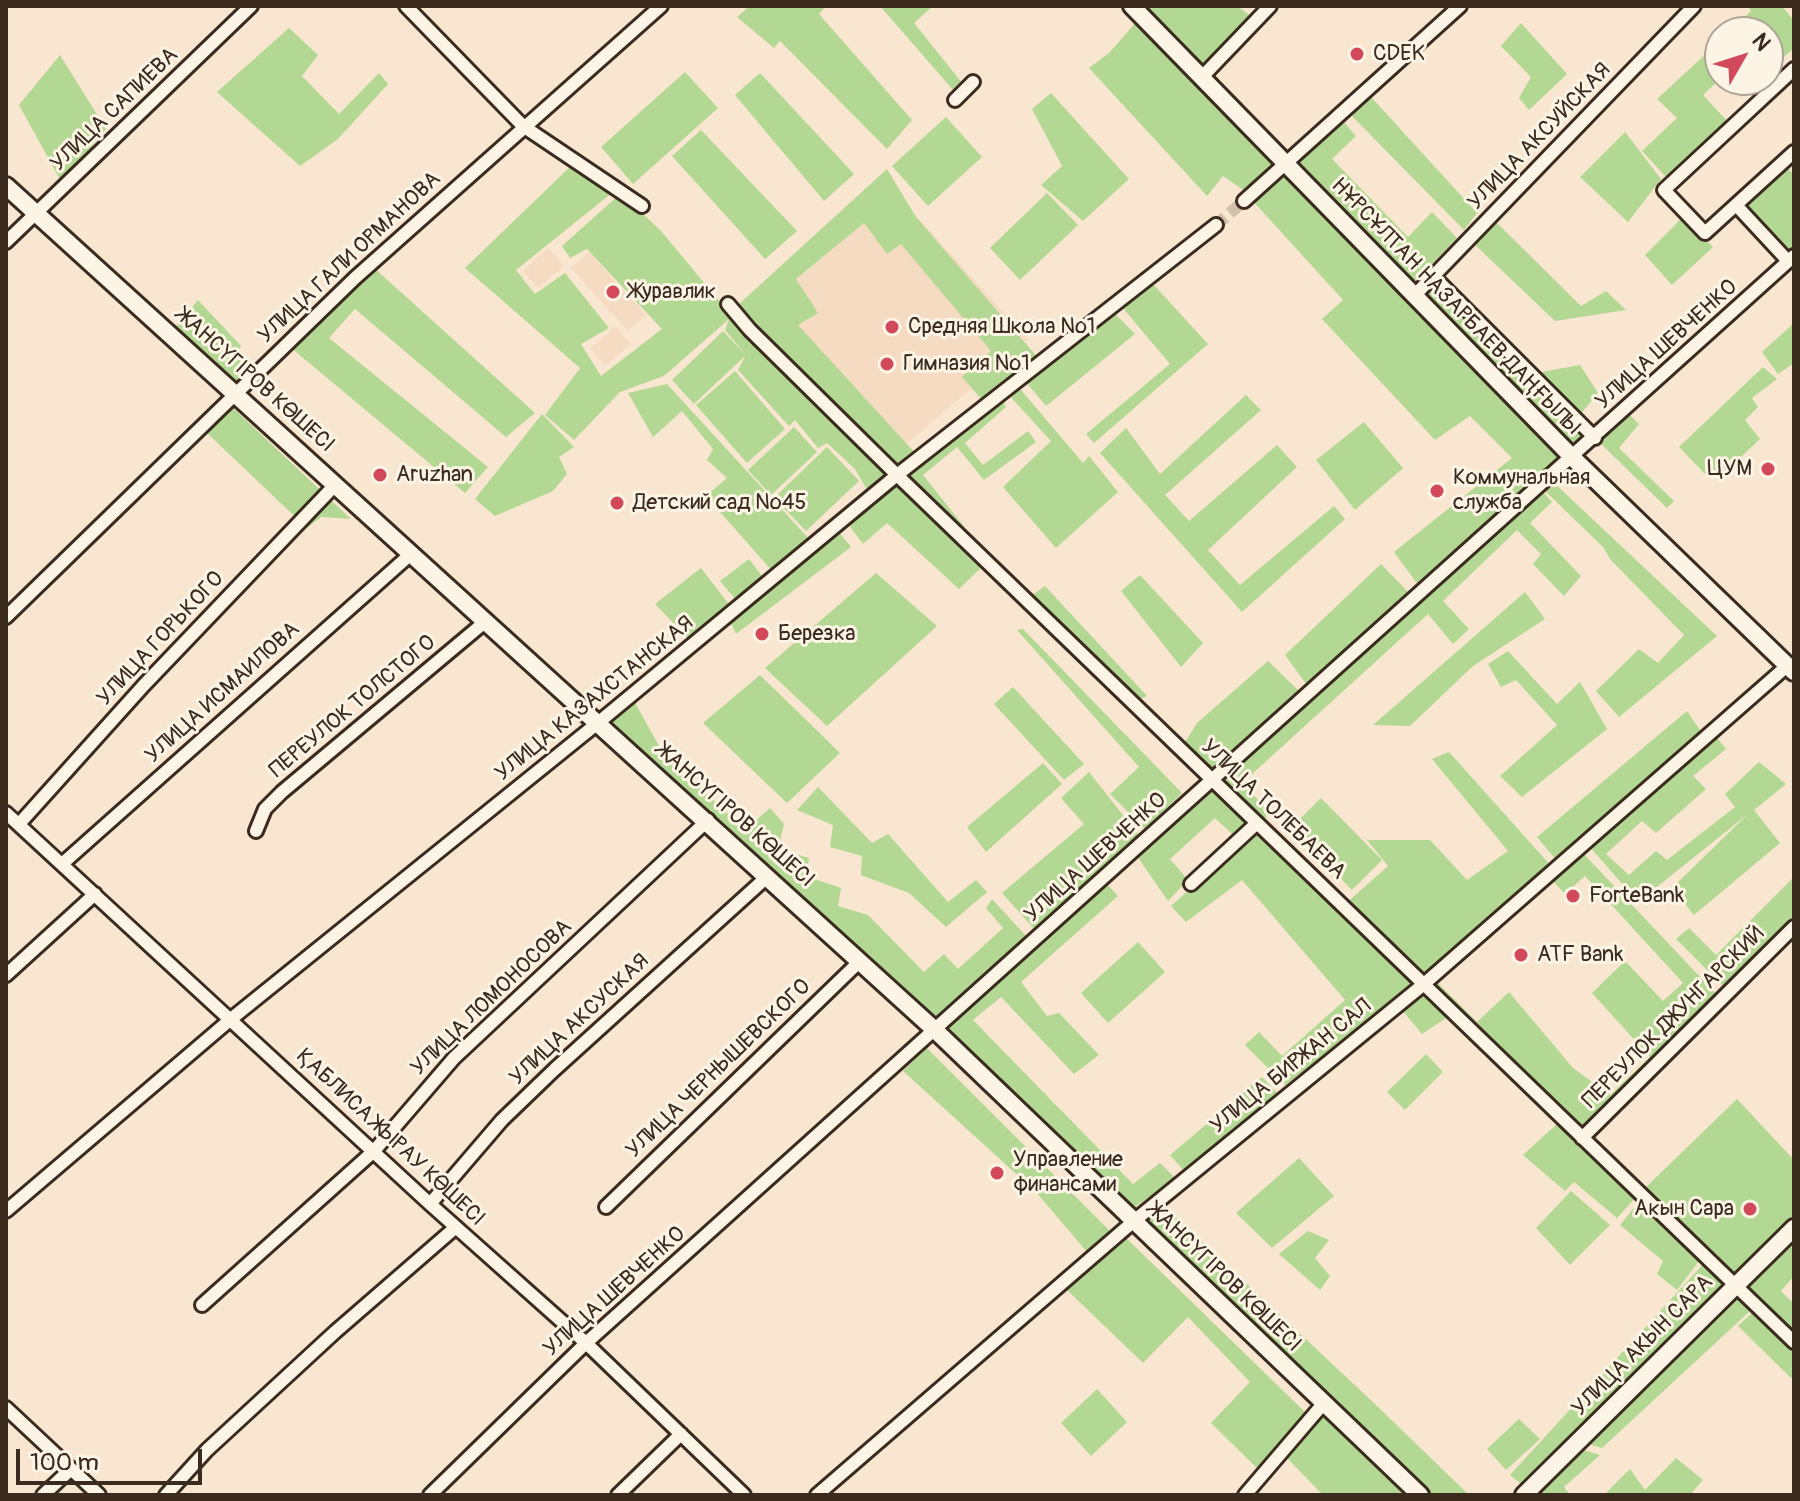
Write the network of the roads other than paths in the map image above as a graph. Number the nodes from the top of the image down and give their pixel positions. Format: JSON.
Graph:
{"nodes":[{"id":1,"x":251,"y":6,"type":"edge"},
{"id":2,"x":406,"y":6,"type":"edge"},
{"id":3,"x":661,"y":6,"type":"edge"},
{"id":4,"x":1132,"y":6,"type":"edge"},
{"id":5,"x":1270,"y":6,"type":"edge"},
{"id":6,"x":1460,"y":6,"type":"edge"},
{"id":7,"x":1694,"y":6,"type":"edge"},
{"id":8,"x":1794,"y":69,"type":"edge"},
{"id":9,"x":1202,"y":77,"type":"junction"},
{"id":10,"x":973,"y":82,"type":"dead end"},
{"id":11,"x":955,"y":100,"type":"dead end"},
{"id":12,"x":523,"y":126,"type":"junction"},
{"id":13,"x":1789,"y":156,"type":"edge"},
{"id":14,"x":1286,"y":165,"type":"junction"},
{"id":15,"x":1794,"y":171,"type":"edge"},
{"id":16,"x":6,"y":186,"type":"edge"},
{"id":17,"x":1244,"y":201,"type":"tunnel mouth"},
{"id":18,"x":1736,"y":205,"type":"junction"},
{"id":19,"x":642,"y":206,"type":"dead end"},
{"id":20,"x":37,"y":213,"type":"junction"},
{"id":21,"x":1216,"y":225,"type":"tunnel mouth"},
{"id":22,"x":6,"y":242,"type":"edge"},
{"id":23,"x":1791,"y":258,"type":"edge"},
{"id":24,"x":1433,"y":276,"type":"junction"},
{"id":25,"x":1414,"y":296,"type":"junction"},
{"id":26,"x":728,"y":304,"type":"dead end"},
{"id":27,"x":237,"y":392,"type":"junction"},
{"id":28,"x":1595,"y":438,"type":"junction"},
{"id":29,"x":1573,"y":458,"type":"junction"},
{"id":30,"x":897,"y":475,"type":"junction"},
{"id":31,"x":336,"y":484,"type":"junction"},
{"id":32,"x":412,"y":553,"type":"junction"},
{"id":33,"x":6,"y":617,"type":"edge"},
{"id":34,"x":486,"y":621,"type":"junction"},
{"id":35,"x":1791,"y":669,"type":"edge"},
{"id":36,"x":599,"y":722,"type":"junction"},
{"id":37,"x":1212,"y":779,"type":"junction"},
{"id":38,"x":6,"y":813,"type":"edge"},
{"id":39,"x":708,"y":820,"type":"junction"},
{"id":40,"x":1257,"y":823,"type":"junction"},
{"id":41,"x":19,"y":824,"type":"junction"},
{"id":42,"x":256,"y":831,"type":"dead end"},
{"id":43,"x":62,"y":864,"type":"junction"},
{"id":44,"x":768,"y":876,"type":"junction"},
{"id":45,"x":1191,"y":884,"type":"dead end"},
{"id":46,"x":95,"y":894,"type":"junction"},
{"id":47,"x":1794,"y":927,"type":"edge"},
{"id":48,"x":860,"y":961,"type":"junction"},
{"id":49,"x":6,"y":975,"type":"edge"},
{"id":50,"x":1424,"y":984,"type":"junction"},
{"id":51,"x":231,"y":1019,"type":"junction"},
{"id":52,"x":936,"y":1031,"type":"junction"},
{"id":53,"x":1582,"y":1138,"type":"junction"},
{"id":54,"x":374,"y":1151,"type":"junction"},
{"id":55,"x":430,"y":1204,"type":"junction"},
{"id":56,"x":606,"y":1207,"type":"dead end"},
{"id":57,"x":6,"y":1211,"type":"edge"},
{"id":58,"x":1134,"y":1221,"type":"junction"},
{"id":59,"x":456,"y":1227,"type":"junction"},
{"id":60,"x":1794,"y":1228,"type":"edge"},
{"id":61,"x":1735,"y":1285,"type":"junction"},
{"id":62,"x":202,"y":1305,"type":"dead end"},
{"id":63,"x":1794,"y":1342,"type":"edge"},
{"id":64,"x":586,"y":1343,"type":"junction"},
{"id":65,"x":1323,"y":1404,"type":"junction"},
{"id":66,"x":6,"y":1408,"type":"edge"},
{"id":67,"x":681,"y":1434,"type":"junction"},
{"id":68,"x":71,"y":1469,"type":"junction"},
{"id":69,"x":43,"y":1495,"type":"edge"},
{"id":70,"x":99,"y":1495,"type":"edge"},
{"id":71,"x":166,"y":1495,"type":"edge"},
{"id":72,"x":430,"y":1495,"type":"edge"},
{"id":73,"x":618,"y":1495,"type":"edge"},
{"id":74,"x":744,"y":1495,"type":"edge"},
{"id":75,"x":817,"y":1495,"type":"edge"},
{"id":76,"x":1245,"y":1495,"type":"edge"},
{"id":77,"x":1420,"y":1495,"type":"edge"},
{"id":78,"x":1524,"y":1495,"type":"edge"}],
"edges":[{"from":1,"to":20,"type":"street","name":"УЛИЦА САПИЕВА"},
{"from":2,"to":12,"type":"street"},
{"from":3,"to":12,"type":"street","name":"УЛИЦА ГАЛИ ОРМАНОВА"},
{"from":4,"to":9,"type":"main road","name":"НҰРСҰЛТАН НАЗАРБАЕВ ДАҢҒЫЛЫ"},
{"from":5,"to":9,"type":"street"},
{"from":6,"to":14,"type":"street"},
{"from":7,"to":24,"type":"street","name":"УЛИЦА АКСУЙСКАЯ"},
{"from":8,"to":18,"type":"street"},
{"from":9,"to":14,"type":"main road","name":"НҰРСҰЛТАН НАЗАРБАЕВ ДАҢҒЫЛЫ"},
{"from":10,"to":11,"type":"street"},
{"from":12,"to":19,"type":"street"},
{"from":12,"to":27,"type":"street","name":"УЛИЦА ГАЛИ ОРМАНОВА"},
{"from":13,"to":15,"type":"street"},
{"from":13,"to":18,"type":"street"},
{"from":14,"to":17,"type":"street"},
{"from":14,"to":25,"type":"main road","name":"НҰРСҰЛТАН НАЗАРБАЕВ ДАҢҒЫЛЫ"},
{"from":16,"to":20,"type":"main road","name":"ЖАНСҮГІРОВ КӨШЕСІ"},
{"from":18,"to":23,"type":"street"},
{"from":20,"to":22,"type":"street","name":"УЛИЦА САПИЕВА"},
{"from":20,"to":27,"type":"main road","name":"ЖАНСҮГІРОВ КӨШЕСІ"},
{"from":21,"to":30,"type":"street","name":"УЛИЦА КАЗАХСТАНСКАЯ"},
{"from":23,"to":28,"type":"street","name":"УЛИЦА ШЕВЧЕНКО"},
{"from":24,"to":25,"type":"street","name":"УЛИЦА АКСУЙСКАЯ"},
{"from":24,"to":28,"type":"street"},
{"from":25,"to":29,"type":"main road","name":"НҰРСҰЛТАН НАЗАРБАЕВ ДАҢҒЫЛЫ"},
{"from":26,"to":30,"type":"street","name":"УЛИЦА ТОЛЕБАЕВА"},
{"from":27,"to":31,"type":"main road","name":"ЖАНСҮГІРОВ КӨШЕСІ"},
{"from":27,"to":33,"type":"street","name":"УЛИЦА ГАЛИ ОРМАНОВА"},
{"from":28,"to":29,"type":"street","name":"УЛИЦА ШЕВЧЕНКО"},
{"from":29,"to":35,"type":"main road","name":"НҰРСҰЛТАН НАЗАРБАЕВ ДАҢҒЫЛЫ"},
{"from":29,"to":37,"type":"street","name":"УЛИЦА ШЕВЧЕНКО"},
{"from":30,"to":36,"type":"street","name":"УЛИЦА КАЗАХСТАНСКАЯ"},
{"from":30,"to":37,"type":"street","name":"УЛИЦА ТОЛЕБАЕВА"},
{"from":31,"to":32,"type":"main road","name":"ЖАНСҮГІРОВ КӨШЕСІ"},
{"from":31,"to":41,"type":"street","name":"УЛИЦА ГОРЬКОГО"},
{"from":32,"to":34,"type":"main road","name":"ЖАНСҮГІРОВ КӨШЕСІ"},
{"from":32,"to":43,"type":"street","name":"УЛИЦА ИСМАИЛОВА"},
{"from":34,"to":36,"type":"main road","name":"ЖАНСҮГІРОВ КӨШЕСІ"},
{"from":34,"to":42,"type":"street","name":"ПЕРЕУЛОК ТОЛСТОГО"},
{"from":35,"to":50,"type":"street","name":"УЛИЦА БИРЖАН САЛ"},
{"from":36,"to":39,"type":"main road","name":"ЖАНСҮГІРОВ КӨШЕСІ"},
{"from":36,"to":51,"type":"street","name":"УЛИЦА КАЗАХСТАНСКАЯ"},
{"from":37,"to":40,"type":"street","name":"УЛИЦА ТОЛЕБАЕВА"},
{"from":37,"to":52,"type":"street","name":"УЛИЦА ШЕВЧЕНКО"},
{"from":38,"to":41,"type":"street","name":"ҚАБЛИСА ЖЫРАУ КӨШЕСІ"},
{"from":39,"to":44,"type":"main road","name":"ЖАНСҮГІРОВ КӨШЕСІ"},
{"from":39,"to":54,"type":"street","name":"УЛИЦА ЛОМОНОСОВА"},
{"from":40,"to":45,"type":"street"},
{"from":40,"to":50,"type":"street","name":"УЛИЦА ТОЛЕБАЕВА"},
{"from":41,"to":43,"type":"street","name":"ҚАБЛИСА ЖЫРАУ КӨШЕСІ"},
{"from":43,"to":46,"type":"street","name":"ҚАБЛИСА ЖЫРАУ КӨШЕСІ"},
{"from":44,"to":48,"type":"main road","name":"ЖАНСҮГІРОВ КӨШЕСІ"},
{"from":44,"to":55,"type":"street","name":"УЛИЦА АКСУСКАЯ"},
{"from":46,"to":49,"type":"street"},
{"from":46,"to":51,"type":"street","name":"ҚАБЛИСА ЖЫРАУ КӨШЕСІ"},
{"from":47,"to":53,"type":"street","name":"ПЕРЕУЛОК ДЖУНГАРСКИЙ"},
{"from":48,"to":52,"type":"main road","name":"ЖАНСҮГІРОВ КӨШЕСІ"},
{"from":48,"to":56,"type":"street","name":"УЛИЦА ЧЕРНЫШЕВСКОГО"},
{"from":50,"to":53,"type":"street","name":"УЛИЦА ТОЛЕБАЕВА"},
{"from":50,"to":58,"type":"street","name":"УЛИЦА БИРЖАН САЛ"},
{"from":51,"to":54,"type":"street","name":"ҚАБЛИСА ЖЫРАУ КӨШЕСІ"},
{"from":51,"to":57,"type":"street","name":"УЛИЦА КАЗАХСТАНСКАЯ"},
{"from":52,"to":58,"type":"main road","name":"ЖАНСҮГІРОВ КӨШЕСІ"},
{"from":52,"to":64,"type":"street","name":"УЛИЦА ШЕВЧЕНКО"},
{"from":53,"to":61,"type":"street","name":"УЛИЦА ТОЛЕБАЕВА"},
{"from":54,"to":55,"type":"street","name":"ҚАБЛИСА ЖЫРАУ КӨШЕСІ"},
{"from":54,"to":62,"type":"street","name":"УЛИЦА ЛОМОНОСОВА"},
{"from":55,"to":59,"type":"street","name":"ҚАБЛИСА ЖЫРАУ КӨШЕСІ"},
{"from":58,"to":65,"type":"main road","name":"ЖАНСҮГІРОВ КӨШЕСІ"},
{"from":58,"to":75,"type":"street","name":"УЛИЦА БИРЖАН САЛ"},
{"from":59,"to":64,"type":"street","name":"ҚАБЛИСА ЖЫРАУ КӨШЕСІ"},
{"from":59,"to":71,"type":"street"},
{"from":60,"to":61,"type":"main road","name":"УЛИЦА АКЫН САРА"},
{"from":61,"to":63,"type":"street","name":"УЛИЦА ТОЛЕБАЕВА"},
{"from":61,"to":78,"type":"main road","name":"УЛИЦА АКЫН САРА"},
{"from":64,"to":67,"type":"street","name":"ҚАБЛИСА ЖЫРАУ КӨШЕСІ"},
{"from":64,"to":72,"type":"street","name":"УЛИЦА ШЕВЧЕНКО"},
{"from":65,"to":76,"type":"street"},
{"from":65,"to":77,"type":"main road","name":"ЖАНСҮГІРОВ КӨШЕСІ"},
{"from":66,"to":68,"type":"street"},
{"from":67,"to":73,"type":"street"},
{"from":67,"to":74,"type":"street","name":"ҚАБЛИСА ЖЫРАУ КӨШЕСІ"},
{"from":68,"to":69,"type":"street"},
{"from":68,"to":70,"type":"street"}]}
